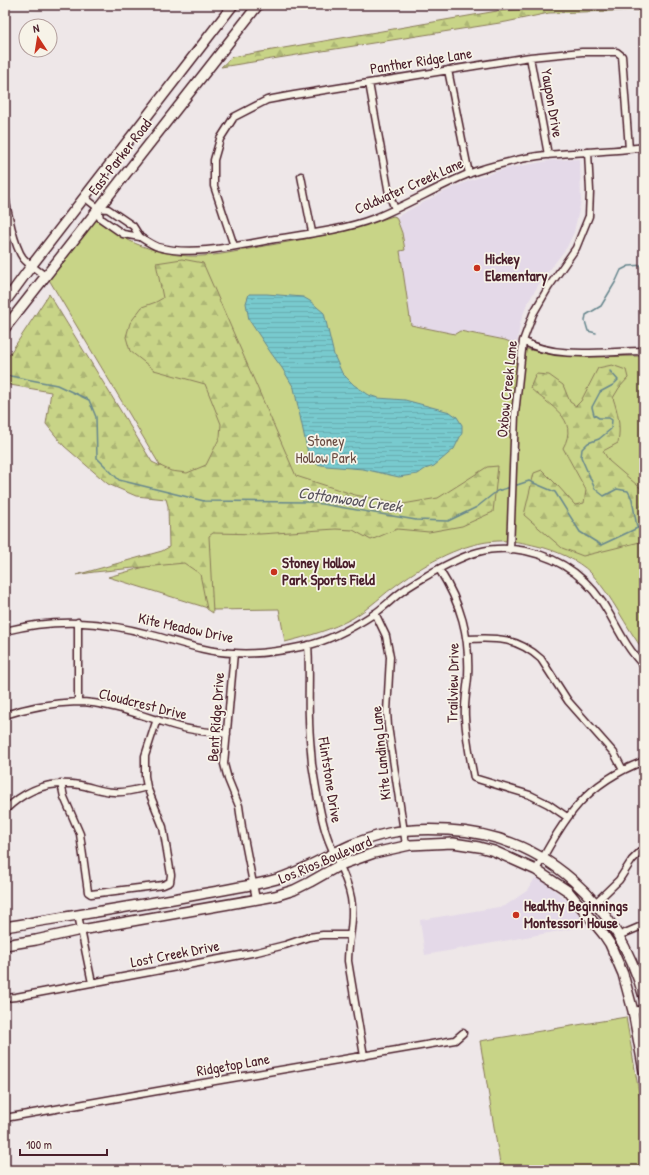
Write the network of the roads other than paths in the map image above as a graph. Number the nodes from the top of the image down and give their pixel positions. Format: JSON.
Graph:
{"nodes":[{"id":1,"x":233,"y":5,"type":"edge"},
{"id":2,"x":258,"y":5,"type":"edge"},
{"id":3,"x":530,"y":57,"type":"junction"},
{"id":4,"x":448,"y":70,"type":"junction"},
{"id":5,"x":369,"y":83,"type":"junction"},
{"id":6,"x":644,"y":146,"type":"edge"},
{"id":7,"x":628,"y":149,"type":"junction"},
{"id":8,"x":588,"y":152,"type":"junction"},
{"id":9,"x":548,"y":155,"type":"junction"},
{"id":10,"x":469,"y":174,"type":"junction"},
{"id":11,"x":301,"y":176,"type":"dead end"},
{"id":12,"x":5,"y":195,"type":"edge"},
{"id":13,"x":84,"y":198,"type":"junction"},
{"id":14,"x":98,"y":208,"type":"junction"},
{"id":15,"x":395,"y":209,"type":"junction"},
{"id":16,"x":312,"y":232,"type":"junction"},
{"id":17,"x":140,"y":237,"type":"junction"},
{"id":18,"x":234,"y":246,"type":"junction"},
{"id":19,"x":32,"y":265,"type":"junction"},
{"id":20,"x":45,"y":276,"type":"junction"},
{"id":21,"x":5,"y":302,"type":"edge"},
{"id":22,"x":5,"y":328,"type":"edge"},
{"id":23,"x":523,"y":341,"type":"junction"},
{"id":24,"x":644,"y":351,"type":"edge"},
{"id":25,"x":510,"y":550,"type":"junction"},
{"id":26,"x":440,"y":569,"type":"junction"},
{"id":27,"x":375,"y":613,"type":"junction"},
{"id":28,"x":78,"y":622,"type":"junction"},
{"id":29,"x":5,"y":631,"type":"edge"},
{"id":30,"x":467,"y":639,"type":"junction"},
{"id":31,"x":308,"y":645,"type":"junction"},
{"id":32,"x":234,"y":653,"type":"junction"},
{"id":33,"x":644,"y":666,"type":"edge"},
{"id":34,"x":78,"y":702,"type":"junction"},
{"id":35,"x":5,"y":715,"type":"edge"},
{"id":36,"x":157,"y":720,"type":"junction"},
{"id":37,"x":227,"y":734,"type":"junction"},
{"id":38,"x":644,"y":761,"type":"edge"},
{"id":39,"x":623,"y":770,"type":"junction"},
{"id":40,"x":61,"y":783,"type":"junction"},
{"id":41,"x":147,"y":787,"type":"junction"},
{"id":42,"x":5,"y":810,"type":"edge"},
{"id":43,"x":567,"y":817,"type":"junction"},
{"id":44,"x":403,"y":832,"type":"junction"},
{"id":45,"x":406,"y":846,"type":"junction"},
{"id":46,"x":644,"y":848,"type":"edge"},
{"id":47,"x":333,"y":854,"type":"junction"},
{"id":48,"x":543,"y":858,"type":"junction"},
{"id":49,"x":340,"y":866,"type":"junction"},
{"id":50,"x":536,"y":870,"type":"junction"},
{"id":51,"x":254,"y":884,"type":"junction"},
{"id":52,"x":256,"y":899,"type":"junction"},
{"id":53,"x":595,"y":903,"type":"junction"},
{"id":54,"x":586,"y":912,"type":"junction"},
{"id":55,"x":78,"y":915,"type":"junction"},
{"id":56,"x":644,"y":925,"type":"edge"},
{"id":57,"x":5,"y":927,"type":"edge"},
{"id":58,"x":81,"y":930,"type":"junction"},
{"id":59,"x":350,"y":935,"type":"junction"},
{"id":60,"x":618,"y":936,"type":"junction"},
{"id":61,"x":5,"y":945,"type":"edge"},
{"id":62,"x":92,"y":983,"type":"junction"},
{"id":63,"x":644,"y":997,"type":"edge"},
{"id":64,"x":5,"y":998,"type":"edge"},
{"id":65,"x":644,"y":1009,"type":"edge"},
{"id":66,"x":633,"y":1011,"type":"junction"},
{"id":67,"x":463,"y":1032,"type":"dead end"},
{"id":68,"x":364,"y":1056,"type":"junction"},
{"id":69,"x":644,"y":1071,"type":"edge"},
{"id":70,"x":5,"y":1118,"type":"edge"}],
"edges":[{"from":1,"to":13,"type":"main road","name":"East Parker Road"},
{"from":2,"to":14,"type":"main road","name":"East Parker Road"},
{"from":3,"to":4,"type":"street","name":"Panther Ridge Lane"},
{"from":3,"to":7,"type":"street","name":"Panther Ridge Lane"},
{"from":3,"to":9,"type":"street","name":"Yaupon Drive"},
{"from":4,"to":5,"type":"street","name":"Panther Ridge Lane"},
{"from":4,"to":10,"type":"street"},
{"from":5,"to":15,"type":"street"},
{"from":5,"to":18,"type":"street","name":"Panther Ridge Lane"},
{"from":6,"to":7,"type":"street","name":"Coldwater Creek Lane"},
{"from":7,"to":8,"type":"street","name":"Coldwater Creek Lane"},
{"from":8,"to":9,"type":"street","name":"Coldwater Creek Lane"},
{"from":8,"to":23,"type":"street","name":"Oxbow Creek Lane"},
{"from":9,"to":10,"type":"street","name":"Coldwater Creek Lane"},
{"from":10,"to":15,"type":"street","name":"Coldwater Creek Lane"},
{"from":11,"to":16,"type":"street"},
{"from":12,"to":19,"type":"street"},
{"from":13,"to":14,"type":"street","name":"Coldwater Creek Lane"},
{"from":13,"to":19,"type":"main road","name":"East Parker Road"},
{"from":14,"to":17,"type":"street","name":"Coldwater Creek Lane"},
{"from":14,"to":17,"type":"street","name":"Coldwater Creek Lane"},
{"from":14,"to":20,"type":"main road","name":"East Parker Road"},
{"from":15,"to":16,"type":"street","name":"Coldwater Creek Lane"},
{"from":16,"to":18,"type":"street","name":"Coldwater Creek Lane"},
{"from":17,"to":18,"type":"street","name":"Coldwater Creek Lane"},
{"from":19,"to":20,"type":"street"},
{"from":19,"to":21,"type":"main road","name":"East Parker Road"},
{"from":20,"to":22,"type":"main road","name":"East Parker Road"},
{"from":23,"to":24,"type":"street"},
{"from":23,"to":25,"type":"street","name":"Oxbow Creek Lane"},
{"from":25,"to":26,"type":"street","name":"Kite Meadow Drive"},
{"from":25,"to":33,"type":"street","name":"Kite Meadow Drive"},
{"from":26,"to":27,"type":"street","name":"Kite Meadow Drive"},
{"from":26,"to":30,"type":"street","name":"Trailview Drive"},
{"from":27,"to":31,"type":"street","name":"Kite Meadow Drive"},
{"from":27,"to":44,"type":"street","name":"Kite Landing Lane"},
{"from":28,"to":29,"type":"street","name":"Kite Meadow Drive"},
{"from":28,"to":32,"type":"street","name":"Kite Meadow Drive"},
{"from":28,"to":34,"type":"street"},
{"from":30,"to":39,"type":"street"},
{"from":30,"to":43,"type":"street","name":"Trailview Drive"},
{"from":31,"to":32,"type":"street","name":"Kite Meadow Drive"},
{"from":31,"to":47,"type":"street","name":"Flintstone Drive"},
{"from":32,"to":37,"type":"street","name":"Bent Ridge Drive"},
{"from":34,"to":35,"type":"street","name":"Cloudcrest Drive"},
{"from":34,"to":36,"type":"street","name":"Cloudcrest Drive"},
{"from":36,"to":37,"type":"street","name":"Cloudcrest Drive"},
{"from":36,"to":41,"type":"street"},
{"from":37,"to":51,"type":"street","name":"Bent Ridge Drive"},
{"from":38,"to":39,"type":"street"},
{"from":39,"to":43,"type":"street"},
{"from":40,"to":41,"type":"street"},
{"from":40,"to":41,"type":"street"},
{"from":40,"to":42,"type":"street"},
{"from":43,"to":48,"type":"street"},
{"from":44,"to":45,"type":"street","name":"Kite Landing Lane"},
{"from":44,"to":47,"type":"main road","name":"Los Rios Boulevard"},
{"from":44,"to":48,"type":"main road","name":"Los Rios Boulevard"},
{"from":45,"to":49,"type":"main road","name":"Los Rios Boulevard"},
{"from":45,"to":50,"type":"main road","name":"Los Rios Boulevard"},
{"from":46,"to":53,"type":"street"},
{"from":47,"to":49,"type":"street","name":"Flintstone Drive"},
{"from":47,"to":51,"type":"main road","name":"Los Rios Boulevard"},
{"from":48,"to":50,"type":"street"},
{"from":48,"to":53,"type":"main road","name":"Los Rios Boulevard"},
{"from":49,"to":52,"type":"main road","name":"Los Rios Boulevard"},
{"from":49,"to":59,"type":"street","name":"Flintstone Drive"},
{"from":50,"to":54,"type":"main road","name":"Los Rios Boulevard"},
{"from":51,"to":52,"type":"street","name":"Bent Ridge Drive"},
{"from":51,"to":55,"type":"main road","name":"Los Rios Boulevard"},
{"from":52,"to":58,"type":"main road","name":"Los Rios Boulevard"},
{"from":53,"to":54,"type":"street"},
{"from":53,"to":60,"type":"main road","name":"Los Rios Boulevard"},
{"from":54,"to":66,"type":"main road","name":"Los Rios Boulevard"},
{"from":55,"to":57,"type":"main road","name":"Los Rios Boulevard"},
{"from":55,"to":58,"type":"street"},
{"from":56,"to":60,"type":"street"},
{"from":58,"to":61,"type":"main road","name":"Los Rios Boulevard"},
{"from":58,"to":62,"type":"street"},
{"from":59,"to":62,"type":"street","name":"Lost Creek Drive"},
{"from":59,"to":68,"type":"street","name":"Flintstone Drive"},
{"from":60,"to":63,"type":"main road","name":"Los Rios Boulevard"},
{"from":62,"to":64,"type":"street","name":"Lost Creek Drive"},
{"from":65,"to":66,"type":"street"},
{"from":66,"to":69,"type":"main road","name":"Los Rios Boulevard"},
{"from":67,"to":68,"type":"street","name":"Ridgetop Lane"},
{"from":68,"to":70,"type":"street","name":"Ridgetop Lane"}]}
